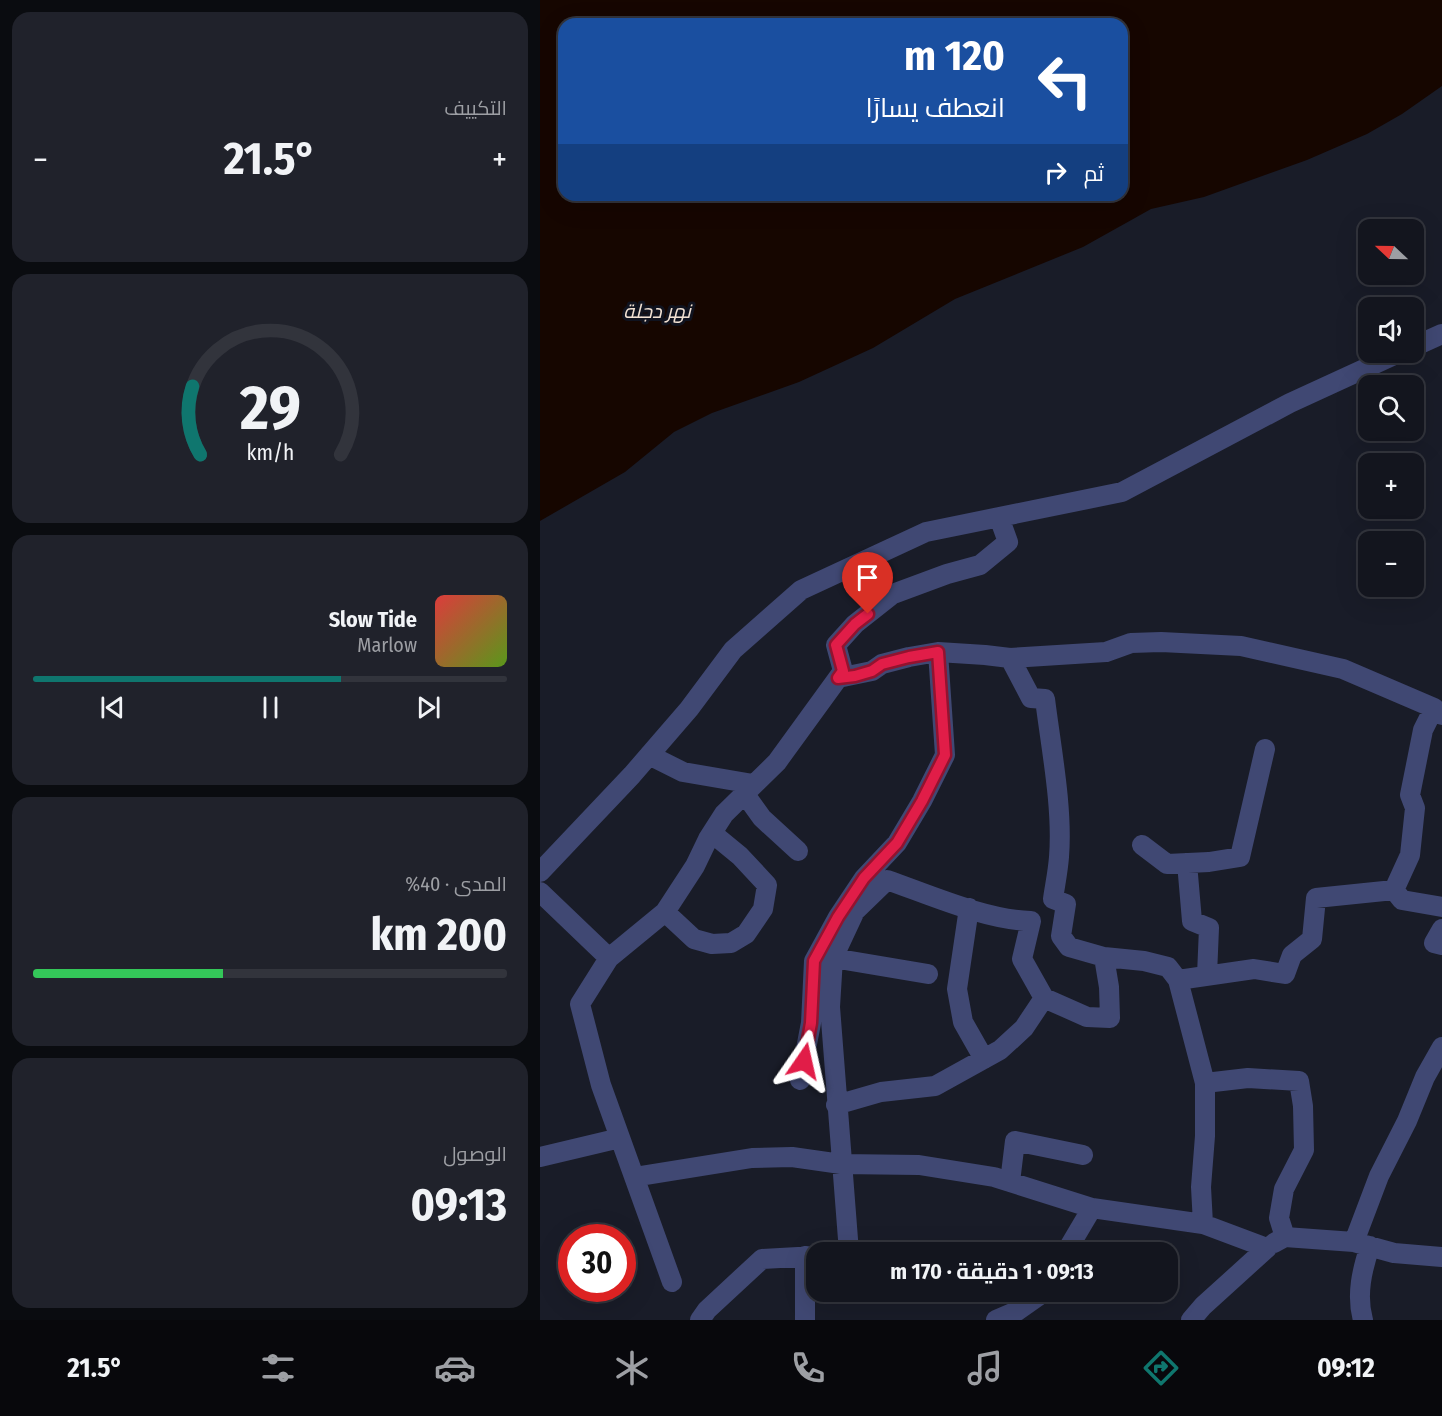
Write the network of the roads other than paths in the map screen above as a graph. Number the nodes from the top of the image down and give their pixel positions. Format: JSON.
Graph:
{"nodes":[{"id":1,"x":1442,"y":334,"type":"edge"},
{"id":2,"x":1424,"y":342,"type":"edge"},
{"id":3,"x":1377,"y":363,"type":"edge"},
{"id":4,"x":999,"y":517,"type":"junction"},
{"id":5,"x":938,"y":652,"type":"junction"},
{"id":6,"x":1010,"y":658,"type":"junction"},
{"id":7,"x":838,"y":678,"type":"junction"},
{"id":8,"x":1438,"y":711,"type":"edge"},
{"id":9,"x":1265,"y":749,"type":"dead end"},
{"id":10,"x":650,"y":755,"type":"junction"},
{"id":11,"x":749,"y":789,"type":"junction"},
{"id":12,"x":712,"y":833,"type":"junction"},
{"id":13,"x":1142,"y":845,"type":"dead end"},
{"id":14,"x":798,"y":850,"type":"dead end"},
{"id":15,"x":1188,"y":863,"type":"junction"},
{"id":16,"x":540,"y":873,"type":"edge"},
{"id":17,"x":1394,"y":890,"type":"junction"},
{"id":18,"x":540,"y":892,"type":"edge"},
{"id":19,"x":1442,"y":907,"type":"edge"},
{"id":20,"x":969,"y":908,"type":"junction"},
{"id":21,"x":664,"y":912,"type":"junction"},
{"id":22,"x":1442,"y":929,"type":"edge"},
{"id":23,"x":1442,"y":945,"type":"edge"},
{"id":24,"x":1104,"y":957,"type":"junction"},
{"id":25,"x":609,"y":958,"type":"junction"},
{"id":26,"x":833,"y":958,"type":"junction"},
{"id":27,"x":928,"y":974,"type":"dead end"},
{"id":28,"x":1207,"y":975,"type":"junction"},
{"id":29,"x":1178,"y":980,"type":"junction"},
{"id":30,"x":1044,"y":998,"type":"junction"},
{"id":31,"x":1442,"y":1047,"type":"edge"},
{"id":32,"x":984,"y":1059,"type":"junction"},
{"id":33,"x":800,"y":1080,"type":"dead end"},
{"id":34,"x":1205,"y":1083,"type":"junction"},
{"id":35,"x":836,"y":1106,"type":"junction"},
{"id":36,"x":620,"y":1138,"type":"junction"},
{"id":37,"x":1083,"y":1155,"type":"dead end"},
{"id":38,"x":540,"y":1157,"type":"edge"},
{"id":39,"x":841,"y":1164,"type":"junction"},
{"id":40,"x":634,"y":1177,"type":"junction"},
{"id":41,"x":1010,"y":1182,"type":"junction"},
{"id":42,"x":1092,"y":1208,"type":"junction"},
{"id":43,"x":1203,"y":1224,"type":"junction"},
{"id":44,"x":1285,"y":1237,"type":"junction"},
{"id":45,"x":848,"y":1242,"type":"edge"},
{"id":46,"x":1072,"y":1242,"type":"edge"},
{"id":47,"x":1362,"y":1244,"type":"junction"},
{"id":48,"x":1267,"y":1248,"type":"junction"},
{"id":49,"x":806,"y":1256,"type":"edge"},
{"id":50,"x":1442,"y":1257,"type":"edge"},
{"id":51,"x":672,"y":1282,"type":"dead end"},
{"id":52,"x":806,"y":1302,"type":"edge"},
{"id":53,"x":1030,"y":1302,"type":"edge"},
{"id":54,"x":700,"y":1320,"type":"edge"},
{"id":55,"x":805,"y":1320,"type":"edge"},
{"id":56,"x":996,"y":1320,"type":"edge"},
{"id":57,"x":1191,"y":1320,"type":"edge"},
{"id":58,"x":1364,"y":1320,"type":"edge"}],
"edges":[{"from":1,"to":2,"type":"street"},
{"from":3,"to":4,"type":"street"},
{"from":4,"to":7,"type":"street"},
{"from":4,"to":10,"type":"street"},
{"from":5,"to":6,"type":"street"},
{"from":5,"to":7,"type":"street"},
{"from":5,"to":33,"type":"street"},
{"from":6,"to":8,"type":"street"},
{"from":6,"to":24,"type":"street"},
{"from":7,"to":11,"type":"street"},
{"from":8,"to":17,"type":"street"},
{"from":9,"to":15,"type":"street"},
{"from":10,"to":11,"type":"street"},
{"from":10,"to":16,"type":"street"},
{"from":11,"to":12,"type":"street"},
{"from":11,"to":14,"type":"street"},
{"from":12,"to":21,"type":"street"},
{"from":12,"to":21,"type":"street"},
{"from":13,"to":15,"type":"street"},
{"from":15,"to":28,"type":"street"},
{"from":17,"to":19,"type":"street"},
{"from":17,"to":28,"type":"street"},
{"from":18,"to":25,"type":"street"},
{"from":20,"to":26,"type":"street"},
{"from":20,"to":30,"type":"street"},
{"from":20,"to":32,"type":"street"},
{"from":21,"to":25,"type":"street"},
{"from":22,"to":23,"type":"street"},
{"from":24,"to":29,"type":"street"},
{"from":24,"to":30,"type":"street"},
{"from":25,"to":36,"type":"street"},
{"from":26,"to":27,"type":"street"},
{"from":26,"to":35,"type":"street"},
{"from":28,"to":29,"type":"street"},
{"from":29,"to":34,"type":"street"},
{"from":30,"to":32,"type":"street"},
{"from":31,"to":47,"type":"street"},
{"from":32,"to":35,"type":"street"},
{"from":34,"to":43,"type":"street"},
{"from":34,"to":44,"type":"street"},
{"from":35,"to":39,"type":"street"},
{"from":36,"to":38,"type":"street"},
{"from":36,"to":40,"type":"street"},
{"from":37,"to":41,"type":"street"},
{"from":39,"to":40,"type":"street"},
{"from":39,"to":41,"type":"street"},
{"from":39,"to":45,"type":"street"},
{"from":40,"to":51,"type":"street"},
{"from":41,"to":42,"type":"street"},
{"from":42,"to":43,"type":"street"},
{"from":42,"to":46,"type":"street"},
{"from":43,"to":48,"type":"street"},
{"from":44,"to":47,"type":"street"},
{"from":44,"to":48,"type":"street"},
{"from":47,"to":50,"type":"street"},
{"from":47,"to":58,"type":"street"},
{"from":48,"to":57,"type":"street"},
{"from":49,"to":54,"type":"street"},
{"from":52,"to":55,"type":"street"},
{"from":53,"to":56,"type":"street"}]}
